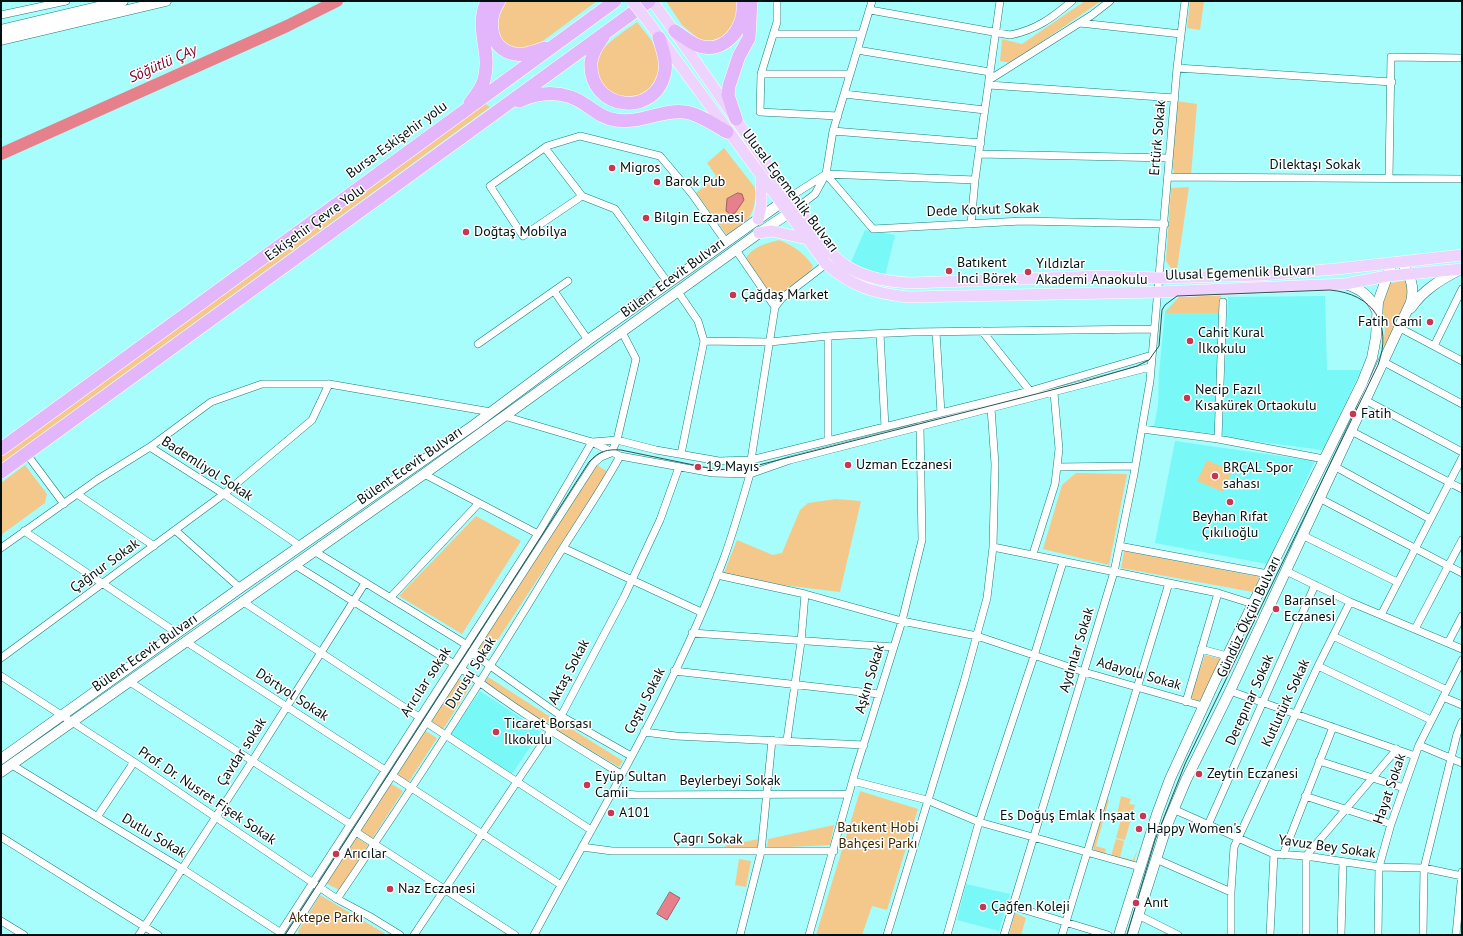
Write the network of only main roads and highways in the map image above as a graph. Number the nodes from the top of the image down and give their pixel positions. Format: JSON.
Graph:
{"nodes":[{"id":1,"x":123,"y":1,"type":"edge"},
{"id":2,"x":166,"y":1,"type":"edge"},
{"id":3,"x":488,"y":1,"type":"edge"},
{"id":4,"x":499,"y":1,"type":"edge"},
{"id":5,"x":615,"y":1,"type":"edge"},
{"id":6,"x":632,"y":1,"type":"edge"},
{"id":7,"x":649,"y":1,"type":"edge"},
{"id":8,"x":742,"y":1,"type":"edge"},
{"id":9,"x":751,"y":1,"type":"edge"},
{"id":10,"x":656,"y":6,"type":"edge"},
{"id":11,"x":1,"y":30,"type":"edge"},
{"id":12,"x":675,"y":31,"type":"junction"},
{"id":13,"x":604,"y":34,"type":"junction"},
{"id":14,"x":659,"y":38,"type":"junction"},
{"id":15,"x":1,"y":40,"type":"edge"},
{"id":16,"x":560,"y":42,"type":"junction"},
{"id":17,"x":467,"y":108,"type":"junction"},
{"id":18,"x":500,"y":109,"type":"junction"},
{"id":19,"x":736,"y":119,"type":"junction"},
{"id":20,"x":727,"y":132,"type":"junction"},
{"id":21,"x":761,"y":177,"type":"junction"},
{"id":22,"x":785,"y":200,"type":"junction"},
{"id":23,"x":798,"y":207,"type":"junction"},
{"id":24,"x":788,"y":213,"type":"junction"},
{"id":25,"x":758,"y":219,"type":"junction"},
{"id":26,"x":759,"y":233,"type":"junction"},
{"id":27,"x":807,"y":239,"type":"junction"},
{"id":28,"x":1462,"y":255,"type":"edge"},
{"id":29,"x":1397,"y":263,"type":"junction"},
{"id":30,"x":1462,"y":269,"type":"edge"},
{"id":31,"x":1409,"y":275,"type":"junction"},
{"id":32,"x":1386,"y":276,"type":"junction"},
{"id":33,"x":1345,"y":284,"type":"junction"},
{"id":34,"x":1377,"y":311,"type":"junction"},
{"id":35,"x":1405,"y":316,"type":"junction"},
{"id":36,"x":1,"y":449,"type":"edge"},
{"id":37,"x":1,"y":472,"type":"edge"},
{"id":38,"x":67,"y":719,"type":"junction"},
{"id":39,"x":2,"y":758,"type":"edge"},
{"id":40,"x":1,"y":772,"type":"edge"},
{"id":41,"x":1118,"y":935,"type":"edge"},
{"id":42,"x":1132,"y":935,"type":"edge"}],
"edges":[{"from":1,"to":11,"type":"main road"},
{"from":2,"to":15,"type":"main road"},
{"from":3,"to":17,"type":"highway"},
{"from":4,"to":16,"type":"highway"},
{"from":5,"to":16,"type":"highway","name":"Bursa-Eskişehir yolu"},
{"from":6,"to":14,"type":"main road","name":"Ulusal Egemenlik Bulvarı","bridge":true},
{"from":7,"to":13,"type":"highway","name":"Eskişehir Çevre Yolu"},
{"from":8,"to":12,"type":"highway"},
{"from":9,"to":19,"type":"highway"},
{"from":10,"to":12,"type":"main road","name":"Ulusal Egemenlik Bulvarı"},
{"from":12,"to":19,"type":"main road","name":"Ulusal Egemenlik Bulvarı"},
{"from":13,"to":14,"type":"highway"},
{"from":13,"to":18,"type":"highway","name":"Eskişehir Çevre Yolu"},
{"from":14,"to":20,"type":"main road","name":"Ulusal Egemenlik Bulvarı"},
{"from":16,"to":17,"type":"highway","name":"Bursa-Eskişehir yolu"},
{"from":17,"to":36,"type":"highway","name":"Bursa-Eskişehir yolu"},
{"from":18,"to":20,"type":"highway"},
{"from":18,"to":37,"type":"highway","name":"Eskişehir Çevre Yolu"},
{"from":19,"to":22,"type":"main road","name":"Ulusal Egemenlik Bulvarı"},
{"from":20,"to":21,"type":"main road","name":"Ulusal Egemenlik Bulvarı"},
{"from":21,"to":22,"type":"main road","name":"Ulusal Egemenlik Bulvarı"},
{"from":21,"to":25,"type":"main road"},
{"from":22,"to":23,"type":"main road","name":"Ulusal Egemenlik Bulvarı"},
{"from":22,"to":24,"type":"main road","name":"Ulusal Egemenlik Bulvarı"},
{"from":22,"to":25,"type":"main road","name":"Bülent Ecevit Bulvarı"},
{"from":23,"to":24,"type":"main road","name":"Bülent Ecevit Bulvarı"},
{"from":23,"to":29,"type":"main road","name":"Ulusal Egemenlik Bulvarı"},
{"from":24,"to":26,"type":"main road","name":"Bülent Ecevit Bulvarı"},
{"from":24,"to":27,"type":"main road","name":"Ulusal Egemenlik Bulvarı"},
{"from":25,"to":38,"type":"main road","name":"Bülent Ecevit Bulvarı"},
{"from":26,"to":27,"type":"main road"},
{"from":26,"to":38,"type":"main road","name":"Bülent Ecevit Bulvarı"},
{"from":27,"to":33,"type":"main road","name":"Ulusal Egemenlik Bulvarı"},
{"from":28,"to":29,"type":"main road","name":"Ulusal Egemenlik Bulvarı"},
{"from":29,"to":31,"type":"main road"},
{"from":29,"to":32,"type":"main road","name":"Gündüz Ökçün Bulvarı"},
{"from":30,"to":31,"type":"main road","name":"Ulusal Egemenlik Bulvarı"},
{"from":30,"to":35,"type":"main road"},
{"from":31,"to":32,"type":"main road","name":"Ulusal Egemenlik Bulvarı"},
{"from":31,"to":35,"type":"main road"},
{"from":32,"to":33,"type":"main road","name":"Ulusal Egemenlik Bulvarı"},
{"from":32,"to":34,"type":"main road","name":"Gündüz Ökçün Bulvarı"},
{"from":33,"to":34,"type":"main road"},
{"from":34,"to":41,"type":"main road","name":"Gündüz Ökçün Bulvarı"},
{"from":35,"to":42,"type":"main road","name":"Gündüz Ökçün Bulvarı"},
{"from":38,"to":39,"type":"main road","name":"Bülent Ecevit Bulvarı"},
{"from":38,"to":40,"type":"main road","name":"Bülent Ecevit Bulvarı"}]}
